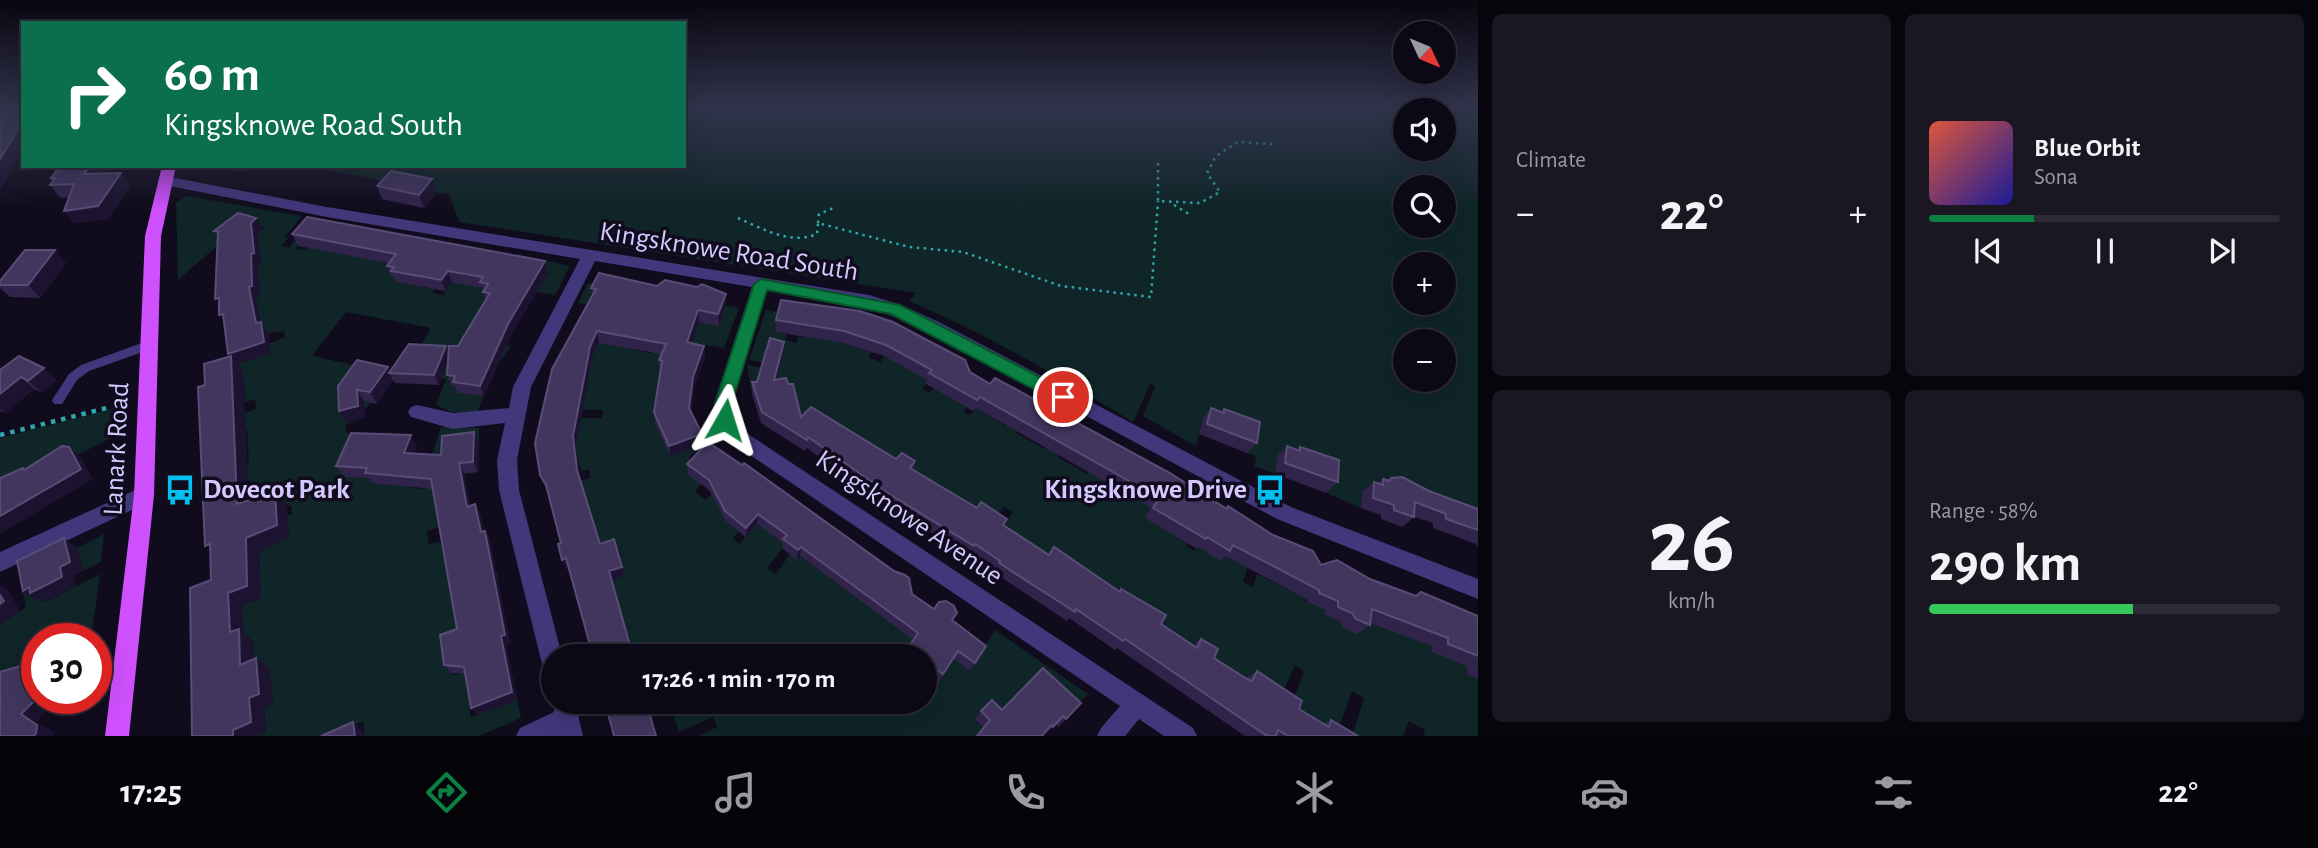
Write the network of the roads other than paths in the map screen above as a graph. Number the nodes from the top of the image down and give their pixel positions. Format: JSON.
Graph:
{"nodes":[{"id":1,"x":167,"y":174,"type":"edge"},
{"id":2,"x":590,"y":255,"type":"junction"},
{"id":3,"x":761,"y":284,"type":"junction"},
{"id":4,"x":150,"y":345,"type":"junction"},
{"id":5,"x":58,"y":400,"type":"dead end"},
{"id":6,"x":417,"y":412,"type":"dead end"},
{"id":7,"x":514,"y":415,"type":"junction"},
{"id":8,"x":144,"y":495,"type":"junction"},
{"id":9,"x":0,"y":562,"type":"edge"},
{"id":10,"x":1478,"y":589,"type":"edge"},
{"id":11,"x":548,"y":644,"type":"edge"},
{"id":12,"x":1137,"y":704,"type":"junction"},
{"id":13,"x":567,"y":719,"type":"edge"},
{"id":14,"x":117,"y":736,"type":"edge"},
{"id":15,"x":528,"y":736,"type":"edge"},
{"id":16,"x":1109,"y":736,"type":"edge"},
{"id":17,"x":1185,"y":736,"type":"edge"}],
"edges":[{"from":1,"to":2,"type":"street","name":"Kingsknowe Road South"},
{"from":1,"to":4,"type":"main road","name":"Lanark Road"},
{"from":2,"to":3,"type":"street","name":"Kingsknowe Road South"},
{"from":2,"to":7,"type":"street"},
{"from":3,"to":10,"type":"street","name":"Kingsknowe Road South"},
{"from":3,"to":12,"type":"street","name":"Kingsknowe Avenue"},
{"from":4,"to":5,"type":"lane"},
{"from":4,"to":8,"type":"main road","name":"Lanark Road"},
{"from":6,"to":7,"type":"street"},
{"from":7,"to":11,"type":"street"},
{"from":8,"to":9,"type":"street"},
{"from":8,"to":14,"type":"main road","name":"Lanark Road"},
{"from":12,"to":16,"type":"street"},
{"from":12,"to":17,"type":"street","name":"Kingsknowe Avenue"},
{"from":13,"to":15,"type":"street"}]}
